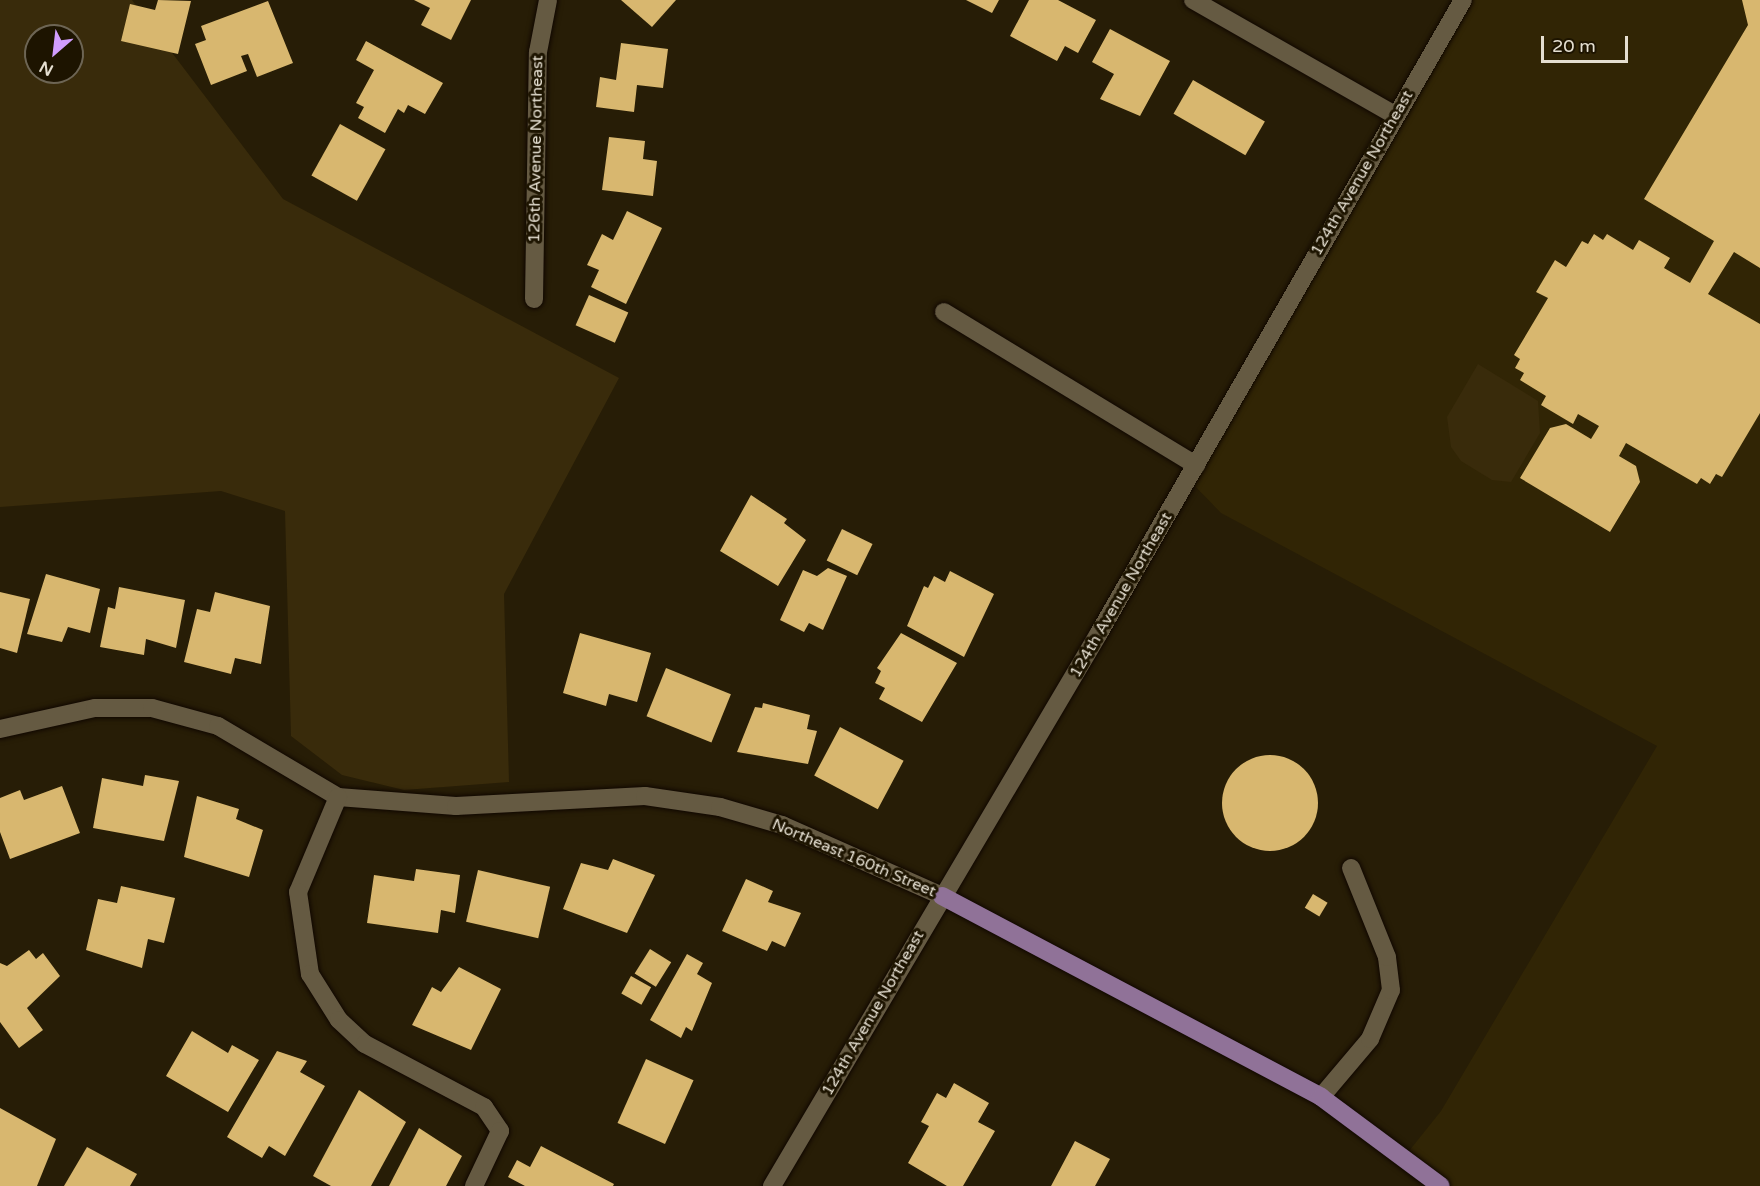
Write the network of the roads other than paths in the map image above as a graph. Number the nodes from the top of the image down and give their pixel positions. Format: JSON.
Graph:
{"nodes":[{"id":1,"x":548,"y":0,"type":"edge"},
{"id":2,"x":1193,"y":0,"type":"edge"},
{"id":3,"x":1463,"y":0,"type":"edge"},
{"id":4,"x":1395,"y":116,"type":"junction"},
{"id":5,"x":534,"y":299,"type":"dead end"},
{"id":6,"x":944,"y":312,"type":"dead end"},
{"id":7,"x":1196,"y":465,"type":"junction"},
{"id":8,"x":0,"y":729,"type":"edge"},
{"id":9,"x":338,"y":797,"type":"junction"},
{"id":10,"x":1351,"y":868,"type":"dead end"},
{"id":11,"x":942,"y":896,"type":"junction"},
{"id":12,"x":1321,"y":1097,"type":"junction"},
{"id":13,"x":474,"y":1186,"type":"edge"},
{"id":14,"x":771,"y":1186,"type":"edge"},
{"id":15,"x":1441,"y":1186,"type":"edge"}],
"edges":[{"from":1,"to":5,"type":"street","name":"126th Avenue Northeast"},
{"from":2,"to":4,"type":"street"},
{"from":3,"to":4,"type":"street","name":"124th Avenue Northeast"},
{"from":4,"to":7,"type":"street","name":"124th Avenue Northeast"},
{"from":6,"to":7,"type":"street"},
{"from":7,"to":11,"type":"street","name":"124th Avenue Northeast"},
{"from":8,"to":9,"type":"street","name":"Northeast 160th Street"},
{"from":9,"to":11,"type":"street","name":"Northeast 160th Street"},
{"from":9,"to":13,"type":"street"},
{"from":10,"to":12,"type":"street"},
{"from":11,"to":12,"type":"main road","name":"Northeast 160th Street"},
{"from":11,"to":14,"type":"street","name":"124th Avenue Northeast"},
{"from":12,"to":15,"type":"main road","name":"Northeast 160th Street"}]}
